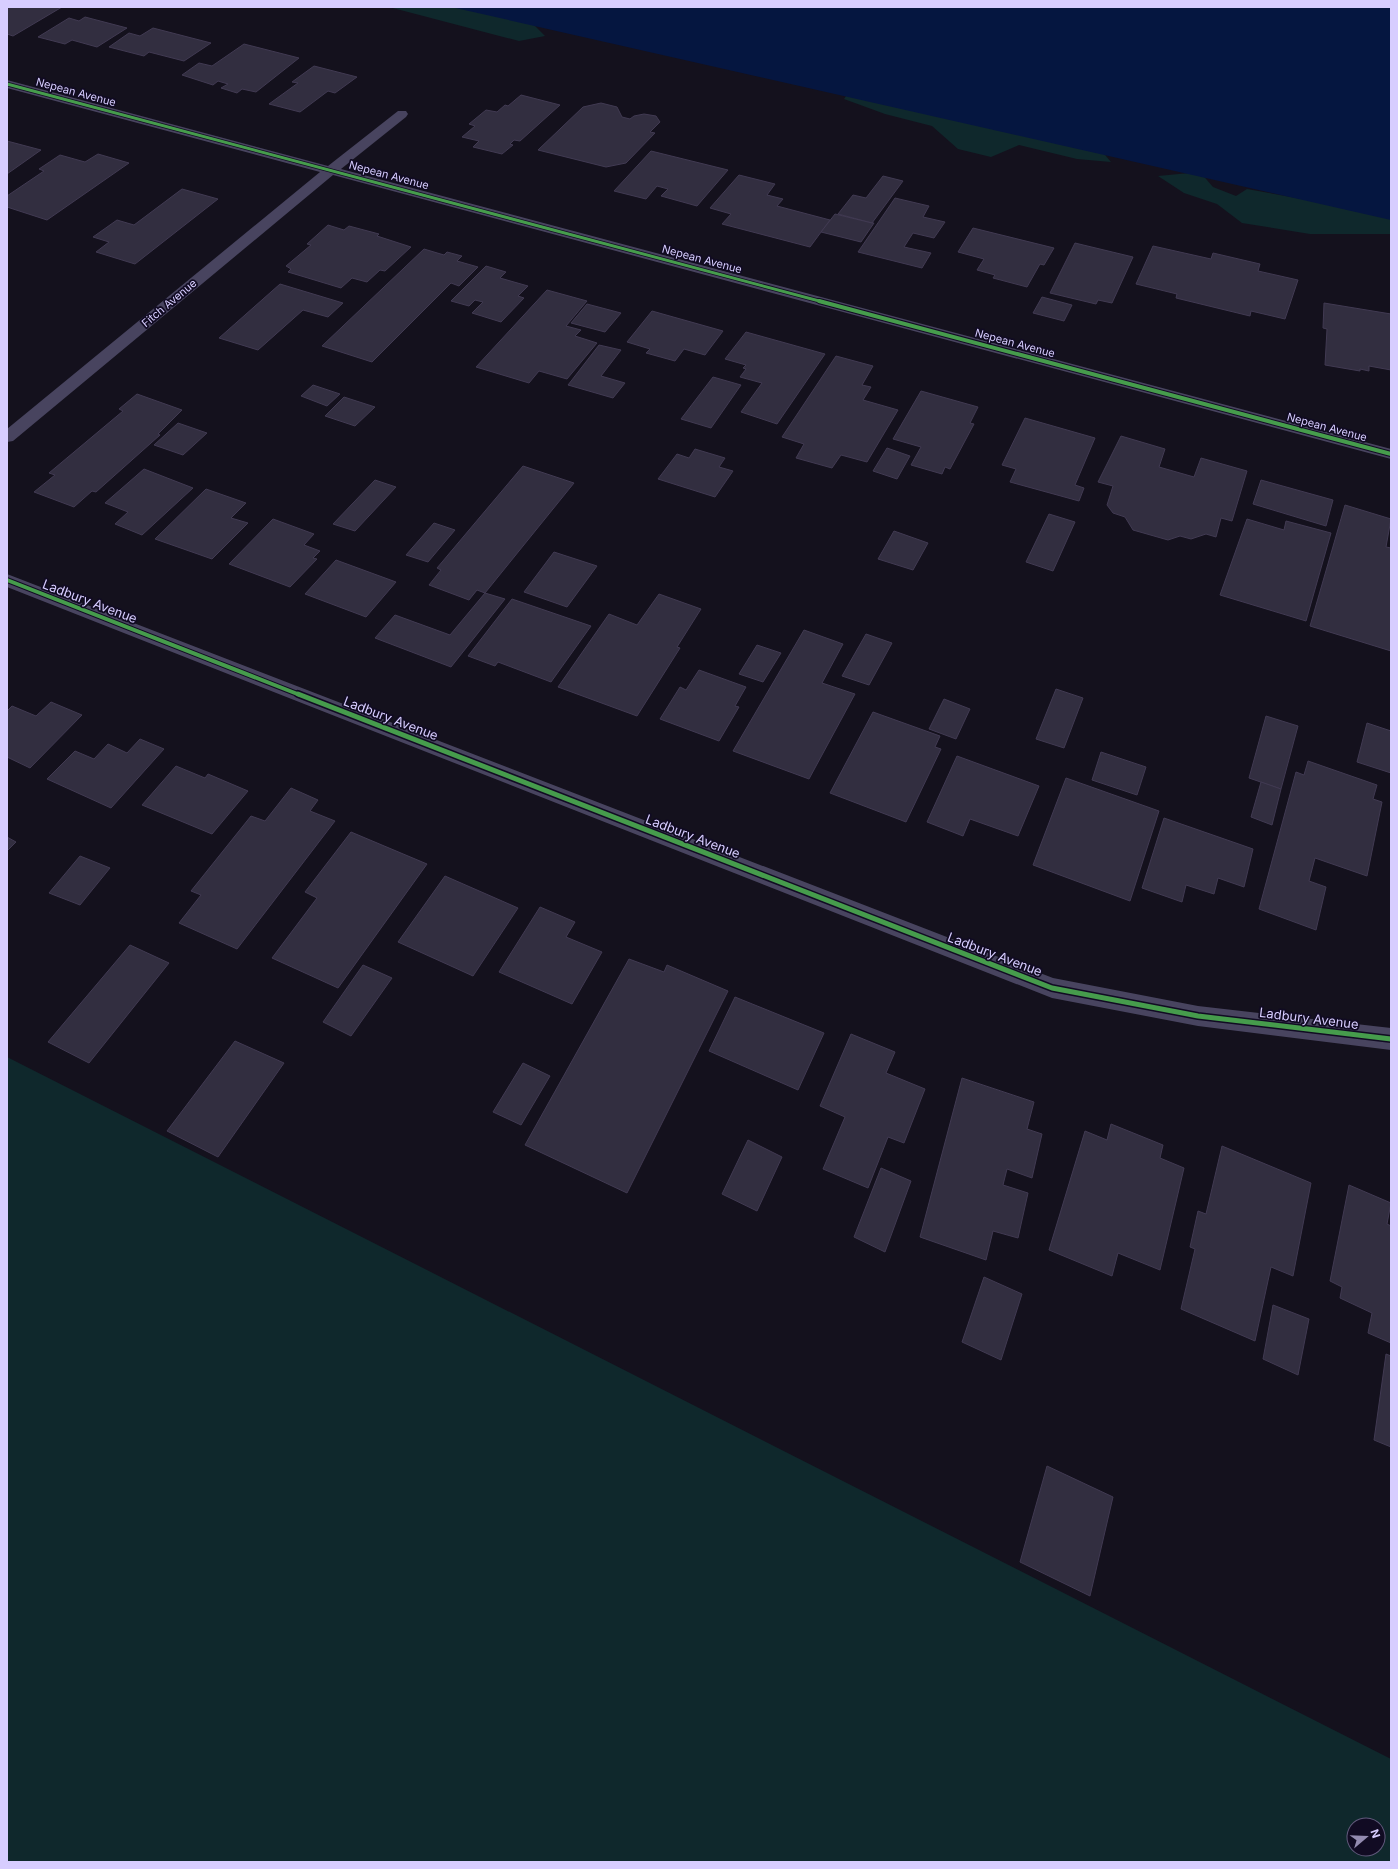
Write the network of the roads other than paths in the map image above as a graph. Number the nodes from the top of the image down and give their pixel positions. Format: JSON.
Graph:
{"nodes":[{"id":1,"x":7,"y":84,"type":"edge"},
{"id":2,"x":402,"y":114,"type":"dead end"},
{"id":3,"x":331,"y":170,"type":"junction"},
{"id":4,"x":7,"y":437,"type":"edge"},
{"id":5,"x":1391,"y":454,"type":"edge"},
{"id":6,"x":7,"y":580,"type":"edge"},
{"id":7,"x":1391,"y":1040,"type":"edge"}],
"edges":[{"from":1,"to":3,"type":"street","name":"Nepean Avenue"},
{"from":2,"to":3,"type":"street","name":"Fitch Avenue"},
{"from":3,"to":4,"type":"street","name":"Fitch Avenue"},
{"from":3,"to":5,"type":"street","name":"Nepean Avenue"},
{"from":6,"to":7,"type":"street","name":"Ladbury Avenue"}]}
